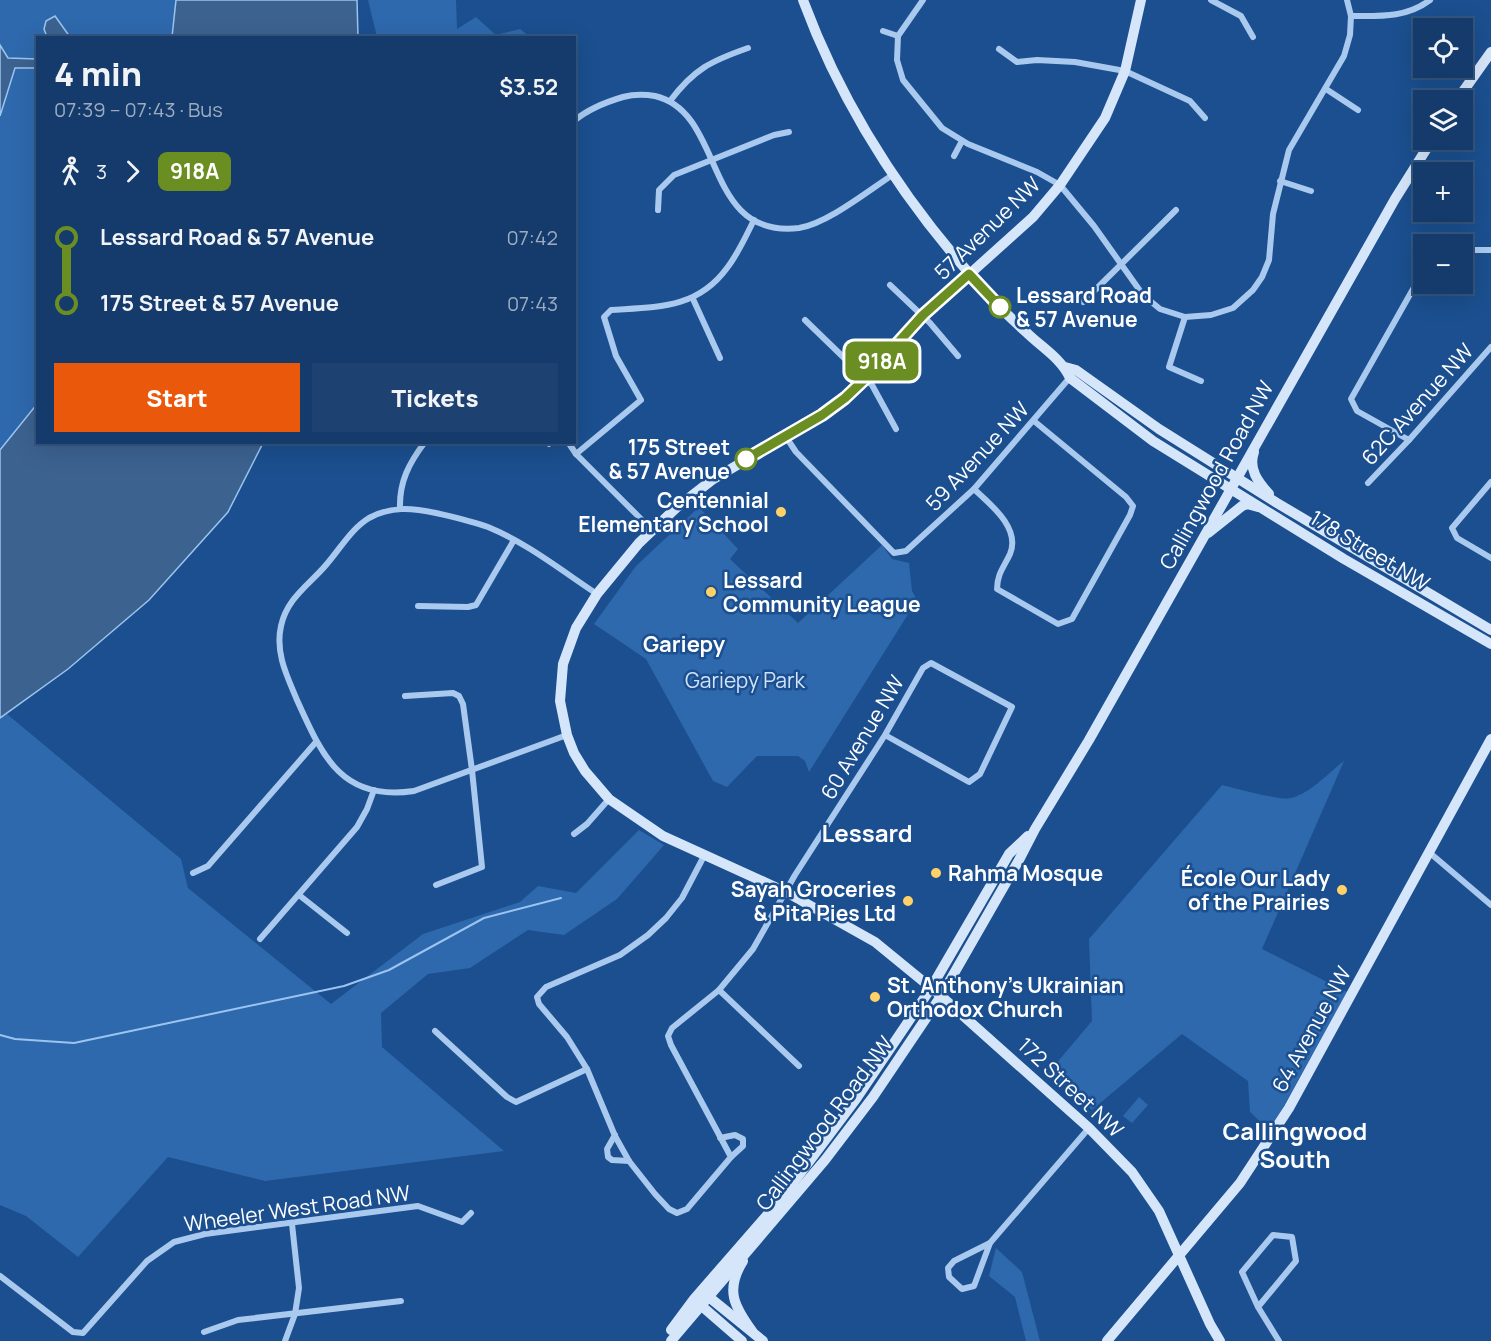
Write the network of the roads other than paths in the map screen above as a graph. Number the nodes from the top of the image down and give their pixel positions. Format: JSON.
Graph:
{"nodes":[{"id":1,"x":803,"y":0,"type":"edge"},
{"id":2,"x":923,"y":0,"type":"edge"},
{"id":3,"x":1141,"y":0,"type":"edge"},
{"id":4,"x":1211,"y":0,"type":"edge"},
{"id":5,"x":1347,"y":0,"type":"edge"},
{"id":6,"x":1430,"y":0,"type":"edge"},
{"id":7,"x":1351,"y":16,"type":"junction"},
{"id":8,"x":883,"y":31,"type":"dead end"},
{"id":9,"x":898,"y":36,"type":"junction"},
{"id":10,"x":1253,"y":37,"type":"dead end"},
{"id":11,"x":748,"y":48,"type":"dead end"},
{"id":12,"x":999,"y":49,"type":"dead end"},
{"id":13,"x":1491,"y":52,"type":"edge"},
{"id":14,"x":1125,"y":71,"type":"junction"},
{"id":15,"x":1326,"y":89,"type":"junction"},
{"id":16,"x":1464,"y":90,"type":"edge"},
{"id":17,"x":670,"y":101,"type":"junction"},
{"id":18,"x":1358,"y":110,"type":"dead end"},
{"id":19,"x":1205,"y":118,"type":"dead end"},
{"id":20,"x":576,"y":120,"type":"edge"},
{"id":21,"x":789,"y":132,"type":"dead end"},
{"id":22,"x":962,"y":141,"type":"junction"},
{"id":23,"x":1426,"y":150,"type":"edge"},
{"id":24,"x":954,"y":156,"type":"dead end"},
{"id":25,"x":710,"y":160,"type":"junction"},
{"id":26,"x":894,"y":174,"type":"junction"},
{"id":27,"x":1280,"y":182,"type":"junction"},
{"id":28,"x":1060,"y":185,"type":"junction"},
{"id":29,"x":1311,"y":191,"type":"dead end"},
{"id":30,"x":658,"y":210,"type":"dead end"},
{"id":31,"x":1176,"y":210,"type":"dead end"},
{"id":32,"x":754,"y":220,"type":"junction"},
{"id":33,"x":1473,"y":250,"type":"edge"},
{"id":34,"x":1491,"y":250,"type":"edge"},
{"id":35,"x":1123,"y":265,"type":"junction"},
{"id":36,"x":969,"y":274,"type":"junction"},
{"id":37,"x":890,"y":285,"type":"dead end"},
{"id":38,"x":1413,"y":289,"type":"edge"},
{"id":39,"x":693,"y":299,"type":"junction"},
{"id":40,"x":1083,"y":302,"type":"dead end"},
{"id":41,"x":923,"y":315,"type":"junction"},
{"id":42,"x":1185,"y":317,"type":"junction"},
{"id":43,"x":805,"y":320,"type":"dead end"},
{"id":44,"x":1491,"y":347,"type":"edge"},
{"id":45,"x":958,"y":356,"type":"dead end"},
{"id":46,"x":720,"y":358,"type":"dead end"},
{"id":47,"x":1073,"y":374,"type":"junction"},
{"id":48,"x":866,"y":378,"type":"junction"},
{"id":49,"x":1201,"y":381,"type":"dead end"},
{"id":50,"x":1034,"y":422,"type":"junction"},
{"id":51,"x":896,"y":429,"type":"dead end"},
{"id":52,"x":1260,"y":436,"type":"junction"},
{"id":53,"x":786,"y":437,"type":"junction"},
{"id":54,"x":1409,"y":440,"type":"junction"},
{"id":55,"x":423,"y":444,"type":"edge"},
{"id":56,"x":568,"y":444,"type":"edge"},
{"id":57,"x":576,"y":454,"type":"junction"},
{"id":58,"x":1237,"y":477,"type":"junction"},
{"id":59,"x":1491,"y":482,"type":"edge"},
{"id":60,"x":1368,"y":483,"type":"dead end"},
{"id":61,"x":1230,"y":488,"type":"junction"},
{"id":62,"x":974,"y":489,"type":"junction"},
{"id":63,"x":1277,"y":503,"type":"junction"},
{"id":64,"x":400,"y":508,"type":"junction"},
{"id":65,"x":1267,"y":510,"type":"junction"},
{"id":66,"x":652,"y":530,"type":"junction"},
{"id":67,"x":1203,"y":537,"type":"junction"},
{"id":68,"x":514,"y":540,"type":"junction"},
{"id":69,"x":1491,"y":558,"type":"edge"},
{"id":70,"x":597,"y":594,"type":"junction"},
{"id":71,"x":418,"y":606,"type":"dead end"},
{"id":72,"x":1491,"y":630,"type":"edge"},
{"id":73,"x":1491,"y":644,"type":"edge"},
{"id":74,"x":568,"y":647,"type":"joint"},
{"id":75,"x":405,"y":696,"type":"dead end"},
{"id":76,"x":567,"y":735,"type":"junction"},
{"id":77,"x":885,"y":735,"type":"junction"},
{"id":78,"x":1491,"y":739,"type":"edge"},
{"id":79,"x":316,"y":742,"type":"junction"},
{"id":80,"x":472,"y":770,"type":"junction"},
{"id":81,"x":374,"y":790,"type":"junction"},
{"id":82,"x":609,"y":799,"type":"junction"},
{"id":83,"x":1035,"y":829,"type":"junction"},
{"id":84,"x":574,"y":834,"type":"dead end"},
{"id":85,"x":1430,"y":853,"type":"junction"},
{"id":86,"x":704,"y":856,"type":"junction"},
{"id":87,"x":193,"y":873,"type":"dead end"},
{"id":88,"x":436,"y":885,"type":"dead end"},
{"id":89,"x":786,"y":891,"type":"junction"},
{"id":90,"x":299,"y":895,"type":"junction"},
{"id":91,"x":1491,"y":905,"type":"edge"},
{"id":92,"x":347,"y":933,"type":"dead end"},
{"id":93,"x":260,"y":939,"type":"dead end"},
{"id":94,"x":931,"y":988,"type":"junction"},
{"id":95,"x":719,"y":990,"type":"junction"},
{"id":96,"x":941,"y":996,"type":"junction"},
{"id":97,"x":435,"y":1031,"type":"dead end"},
{"id":98,"x":799,"y":1066,"type":"dead end"},
{"id":99,"x":587,"y":1069,"type":"junction"},
{"id":100,"x":1089,"y":1128,"type":"junction"},
{"id":101,"x":615,"y":1135,"type":"junction"},
{"id":102,"x":720,"y":1138,"type":"junction"},
{"id":103,"x":731,"y":1157,"type":"junction"},
{"id":104,"x":628,"y":1161,"type":"junction"},
{"id":105,"x":471,"y":1212,"type":"dead end"},
{"id":106,"x":292,"y":1224,"type":"junction"},
{"id":107,"x":990,"y":1243,"type":"junction"},
{"id":108,"x":755,"y":1244,"type":"junction"},
{"id":109,"x":1179,"y":1257,"type":"junction"},
{"id":110,"x":0,"y":1276,"type":"edge"},
{"id":111,"x":701,"y":1298,"type":"junction"},
{"id":112,"x":401,"y":1301,"type":"dead end"},
{"id":113,"x":1258,"y":1307,"type":"junction"},
{"id":114,"x":295,"y":1314,"type":"junction"},
{"id":115,"x":752,"y":1331,"type":"junction"},
{"id":116,"x":204,"y":1332,"type":"dead end"},
{"id":117,"x":285,"y":1341,"type":"edge"},
{"id":118,"x":664,"y":1341,"type":"edge"},
{"id":119,"x":671,"y":1341,"type":"edge"},
{"id":120,"x":742,"y":1341,"type":"edge"},
{"id":121,"x":763,"y":1341,"type":"edge"},
{"id":122,"x":1107,"y":1341,"type":"edge"},
{"id":123,"x":1220,"y":1341,"type":"edge"},
{"id":124,"x":1279,"y":1341,"type":"edge"}],
"edges":[{"from":1,"to":26,"type":"main road"},
{"from":2,"to":9,"type":"street"},
{"from":3,"to":14,"type":"main road","name":"57 Avenue NW"},
{"from":4,"to":10,"type":"street"},
{"from":5,"to":7,"type":"street"},
{"from":6,"to":7,"type":"street"},
{"from":7,"to":15,"type":"street"},
{"from":8,"to":9,"type":"street"},
{"from":9,"to":22,"type":"street"},
{"from":11,"to":17,"type":"street"},
{"from":12,"to":14,"type":"street"},
{"from":13,"to":16,"type":"main road"},
{"from":14,"to":19,"type":"street"},
{"from":14,"to":28,"type":"main road","name":"57 Avenue NW"},
{"from":15,"to":18,"type":"street"},
{"from":15,"to":27,"type":"street"},
{"from":17,"to":20,"type":"street"},
{"from":17,"to":25,"type":"street"},
{"from":21,"to":25,"type":"street"},
{"from":22,"to":24,"type":"street"},
{"from":22,"to":28,"type":"street"},
{"from":23,"to":52,"type":"main road","name":"Callingwood Road NW"},
{"from":25,"to":30,"type":"street"},
{"from":25,"to":32,"type":"street"},
{"from":26,"to":32,"type":"street"},
{"from":26,"to":36,"type":"main road"},
{"from":27,"to":29,"type":"street"},
{"from":27,"to":42,"type":"street"},
{"from":28,"to":35,"type":"street"},
{"from":28,"to":36,"type":"main road","name":"57 Avenue NW"},
{"from":31,"to":35,"type":"street"},
{"from":32,"to":39,"type":"street"},
{"from":33,"to":34,"type":"street"},
{"from":35,"to":40,"type":"street"},
{"from":35,"to":42,"type":"street"},
{"from":36,"to":41,"type":"main road","name":"57 Avenue NW"},
{"from":36,"to":47,"type":"main road"},
{"from":37,"to":41,"type":"street"},
{"from":38,"to":54,"type":"street"},
{"from":39,"to":46,"type":"street"},
{"from":39,"to":57,"type":"street"},
{"from":41,"to":45,"type":"street"},
{"from":41,"to":48,"type":"main road","name":"57 Avenue NW"},
{"from":42,"to":49,"type":"street"},
{"from":43,"to":48,"type":"street"},
{"from":44,"to":54,"type":"street","name":"62C Avenue NW"},
{"from":47,"to":50,"type":"street","name":"59 Avenue NW"},
{"from":47,"to":58,"type":"main road","name":"178 Street NW"},
{"from":47,"to":61,"type":"main road","name":"178 Street NW"},
{"from":48,"to":51,"type":"street"},
{"from":48,"to":53,"type":"main road","name":"57 Avenue NW"},
{"from":50,"to":62,"type":"street","name":"59 Avenue NW"},
{"from":50,"to":62,"type":"street"},
{"from":52,"to":58,"type":"main road","name":"Callingwood Road NW"},
{"from":52,"to":63,"type":"main road"},
{"from":53,"to":62,"type":"street","name":"59 Avenue NW"},
{"from":53,"to":66,"type":"main road","name":"57 Avenue NW"},
{"from":54,"to":60,"type":"street","name":"62C Avenue NW"},
{"from":55,"to":64,"type":"street"},
{"from":56,"to":57,"type":"street"},
{"from":57,"to":66,"type":"street"},
{"from":58,"to":61,"type":"main road","name":"Callingwood Road NW"},
{"from":58,"to":63,"type":"main road","name":"178 Street NW"},
{"from":59,"to":69,"type":"street"},
{"from":61,"to":65,"type":"main road","name":"178 Street NW"},
{"from":61,"to":67,"type":"main road","name":"Callingwood Road NW"},
{"from":63,"to":72,"type":"main road","name":"178 Street NW"},
{"from":64,"to":68,"type":"street"},
{"from":64,"to":79,"type":"street"},
{"from":65,"to":67,"type":"main road"},
{"from":65,"to":73,"type":"main road","name":"178 Street NW"},
{"from":66,"to":70,"type":"main road","name":"57 Avenue NW"},
{"from":67,"to":83,"type":"main road","name":"Callingwood Road NW"},
{"from":68,"to":70,"type":"street"},
{"from":68,"to":71,"type":"street"},
{"from":70,"to":74,"type":"main road","name":"57 Avenue NW"},
{"from":74,"to":76,"type":"main road","name":"172 Street NW"},
{"from":75,"to":80,"type":"street"},
{"from":76,"to":80,"type":"street"},
{"from":76,"to":82,"type":"main road","name":"172 Street NW"},
{"from":77,"to":77,"type":"street","name":"60 Avenue NW"},
{"from":77,"to":89,"type":"street","name":"60 Avenue NW"},
{"from":78,"to":85,"type":"main road","name":"64 Avenue NW"},
{"from":79,"to":81,"type":"street"},
{"from":79,"to":87,"type":"street"},
{"from":80,"to":81,"type":"street"},
{"from":80,"to":88,"type":"street"},
{"from":81,"to":90,"type":"street"},
{"from":82,"to":84,"type":"street"},
{"from":82,"to":86,"type":"main road","name":"172 Street NW"},
{"from":83,"to":94,"type":"main road","name":"Callingwood Road NW"},
{"from":83,"to":96,"type":"main road","name":"Callingwood Road NW"},
{"from":85,"to":91,"type":"street"},
{"from":85,"to":109,"type":"main road","name":"64 Avenue NW"},
{"from":86,"to":89,"type":"main road","name":"172 Street NW"},
{"from":86,"to":99,"type":"street"},
{"from":89,"to":94,"type":"main road","name":"172 Street NW"},
{"from":89,"to":95,"type":"street","name":"60 Avenue NW"},
{"from":90,"to":92,"type":"street"},
{"from":90,"to":93,"type":"street"},
{"from":94,"to":96,"type":"main road","name":"172 Street NW"},
{"from":94,"to":111,"type":"main road","name":"Callingwood Road NW"},
{"from":95,"to":98,"type":"street"},
{"from":95,"to":102,"type":"street","name":"60 Avenue NW"},
{"from":96,"to":100,"type":"main road","name":"172 Street NW"},
{"from":96,"to":108,"type":"main road","name":"Callingwood Road NW"},
{"from":97,"to":99,"type":"street"},
{"from":99,"to":101,"type":"street"},
{"from":100,"to":107,"type":"street"},
{"from":100,"to":109,"type":"main road","name":"172 Street NW"},
{"from":101,"to":104,"type":"street"},
{"from":101,"to":104,"type":"street"},
{"from":102,"to":103,"type":"street"},
{"from":102,"to":103,"type":"street"},
{"from":103,"to":104,"type":"street"},
{"from":105,"to":106,"type":"street","name":"Wheeler West Road NW"},
{"from":106,"to":110,"type":"street","name":"Wheeler West Road NW"},
{"from":106,"to":114,"type":"street"},
{"from":107,"to":107,"type":"street"},
{"from":108,"to":111,"type":"main road","name":"Callingwood Road NW"},
{"from":108,"to":115,"type":"main road"},
{"from":109,"to":122,"type":"main road","name":"64 Avenue NW"},
{"from":109,"to":123,"type":"main road","name":"172 Street NW"},
{"from":111,"to":115,"type":"main road"},
{"from":111,"to":118,"type":"main road"},
{"from":111,"to":119,"type":"main road"},
{"from":111,"to":120,"type":"main road"},
{"from":112,"to":114,"type":"street"},
{"from":113,"to":113,"type":"street"},
{"from":113,"to":124,"type":"street"},
{"from":114,"to":116,"type":"street"},
{"from":114,"to":117,"type":"street"},
{"from":115,"to":121,"type":"main road"}]}
